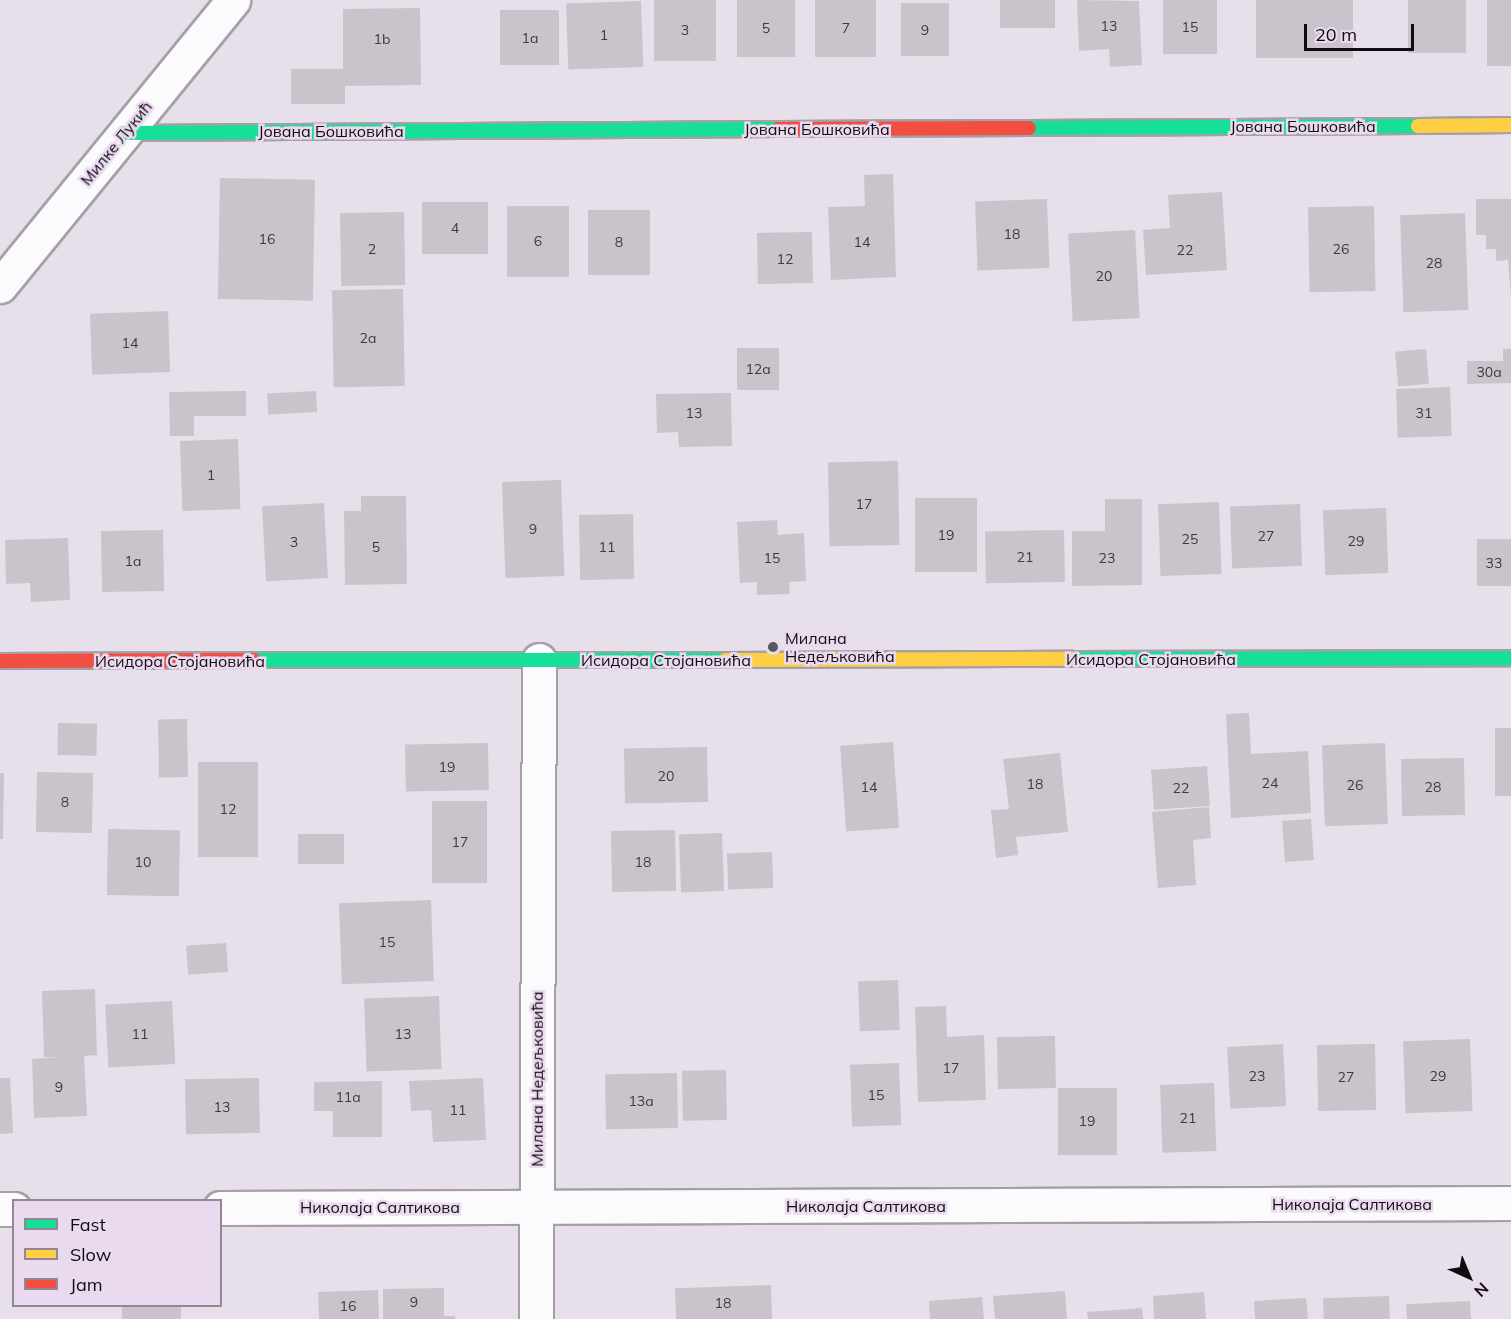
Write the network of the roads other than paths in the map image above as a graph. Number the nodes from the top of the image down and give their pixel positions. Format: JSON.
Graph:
{"nodes":[{"id":1,"x":233,"y":0,"type":"edge"},
{"id":2,"x":1511,"y":125,"type":"edge"},
{"id":3,"x":124,"y":133,"type":"junction"},
{"id":4,"x":0,"y":286,"type":"edge"},
{"id":5,"x":1511,"y":657,"type":"edge"},
{"id":6,"x":539,"y":660,"type":"junction"},
{"id":7,"x":0,"y":661,"type":"edge"},
{"id":8,"x":1511,"y":1203,"type":"edge"},
{"id":9,"x":536,"y":1206,"type":"junction"},
{"id":10,"x":222,"y":1208,"type":"edge"},
{"id":11,"x":536,"y":1319,"type":"edge"}],
"edges":[{"from":1,"to":3,"type":"street","name":"Милке Лукић"},
{"from":2,"to":3,"type":"street","name":"Јована Бошковића"},
{"from":3,"to":4,"type":"street","name":"Милке Лукић"},
{"from":5,"to":6,"type":"street","name":"Исидора Стојановића"},
{"from":6,"to":7,"type":"street","name":"Исидора Стојановића"},
{"from":6,"to":9,"type":"street","name":"Милана Недељковића"},
{"from":8,"to":9,"type":"street","name":"Николаја Салтикова"},
{"from":9,"to":10,"type":"street","name":"Николаја Салтикова"},
{"from":9,"to":11,"type":"street","name":"Милана Недељковића"}]}
